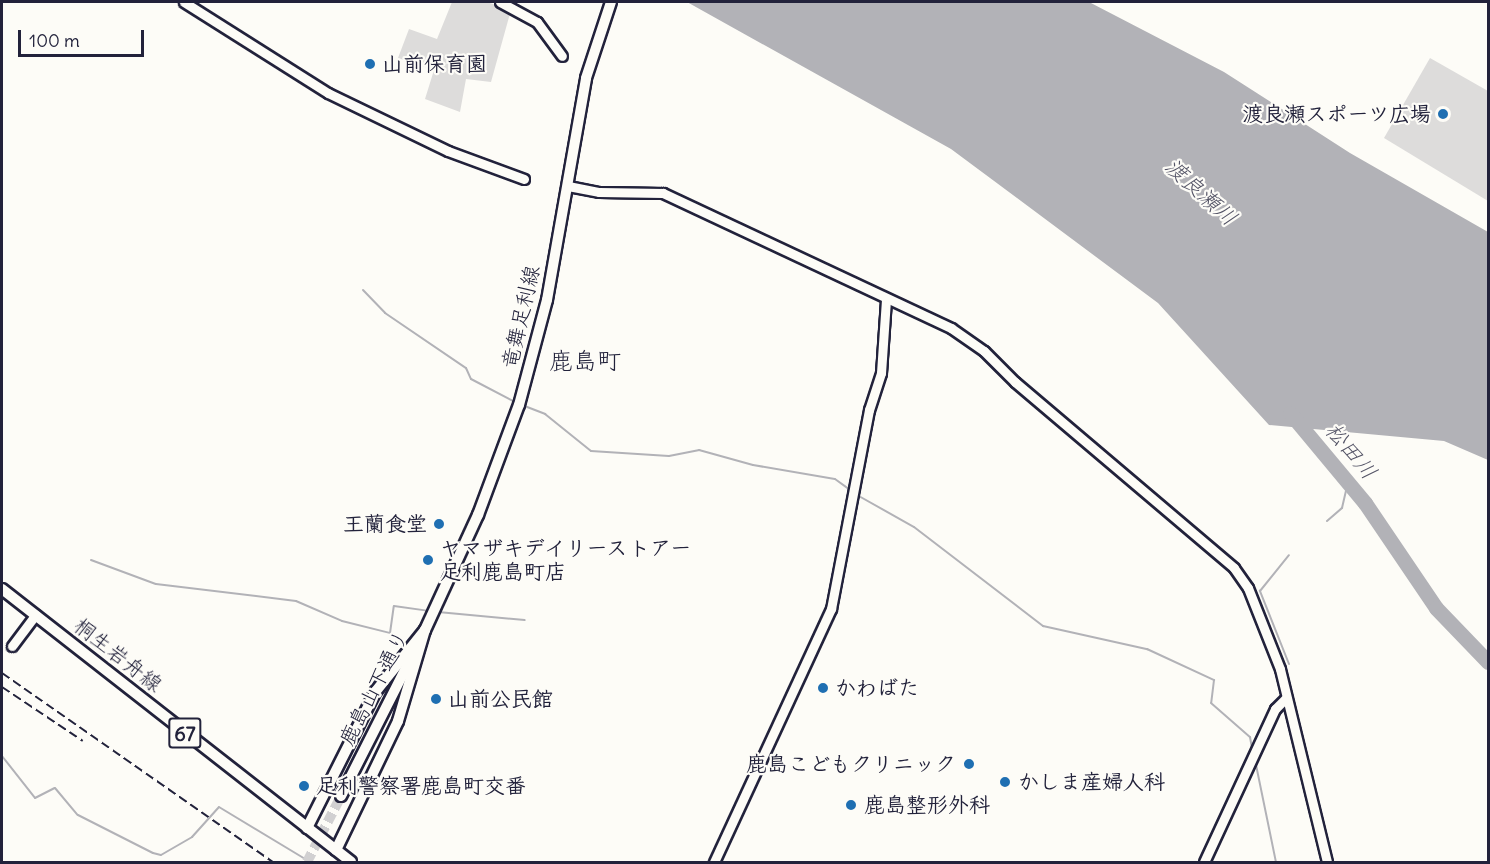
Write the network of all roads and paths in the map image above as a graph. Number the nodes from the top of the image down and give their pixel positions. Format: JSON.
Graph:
{"nodes":[{"id":1,"x":184,"y":2,"type":"edge"},
{"id":2,"x":500,"y":2,"type":"edge"},
{"id":3,"x":611,"y":2,"type":"edge"},
{"id":4,"x":562,"y":56,"type":"dead end"},
{"id":5,"x":524,"y":179,"type":"dead end"},
{"id":6,"x":568,"y":186,"type":"junction"},
{"id":7,"x":886,"y":299,"type":"junction"},
{"id":8,"x":2,"y":589,"type":"edge"},
{"id":9,"x":35,"y":615,"type":"junction"},
{"id":10,"x":425,"y":630,"type":"junction"},
{"id":11,"x":12,"y":646,"type":"dead end"},
{"id":12,"x":1286,"y":698,"type":"junction"},
{"id":13,"x":341,"y":796,"type":"tunnel mouth"},
{"id":14,"x":307,"y":828,"type":"junction"},
{"id":15,"x":336,"y":850,"type":"junction"},
{"id":16,"x":351,"y":862,"type":"edge"},
{"id":17,"x":714,"y":862,"type":"edge"},
{"id":18,"x":1204,"y":862,"type":"edge"},
{"id":19,"x":1327,"y":862,"type":"edge"}],
"edges":[{"from":1,"to":5,"type":"street"},
{"from":2,"to":4,"type":"street"},
{"from":3,"to":6,"type":"main road","name":"竜舞足利線"},
{"from":6,"to":7,"type":"street"},
{"from":6,"to":10,"type":"main road","name":"竜舞足利線"},
{"from":7,"to":12,"type":"street"},
{"from":7,"to":17,"type":"street"},
{"from":8,"to":9,"type":"main road","name":"桐生岩舟線","number":"67"},
{"from":9,"to":11,"type":"street"},
{"from":9,"to":14,"type":"main road","name":"桐生岩舟線","number":"67"},
{"from":10,"to":13,"type":"main road","name":"鹿島山下通り"},
{"from":10,"to":14,"type":"main road","name":"竜舞足利線"},
{"from":10,"to":15,"type":"main road","name":"竜舞足利線"},
{"from":12,"to":18,"type":"street"},
{"from":12,"to":19,"type":"street"},
{"from":14,"to":15,"type":"main road","name":"桐生岩舟線","number":"67"},
{"from":15,"to":16,"type":"main road","name":"桐生岩舟線","number":"67"}]}
